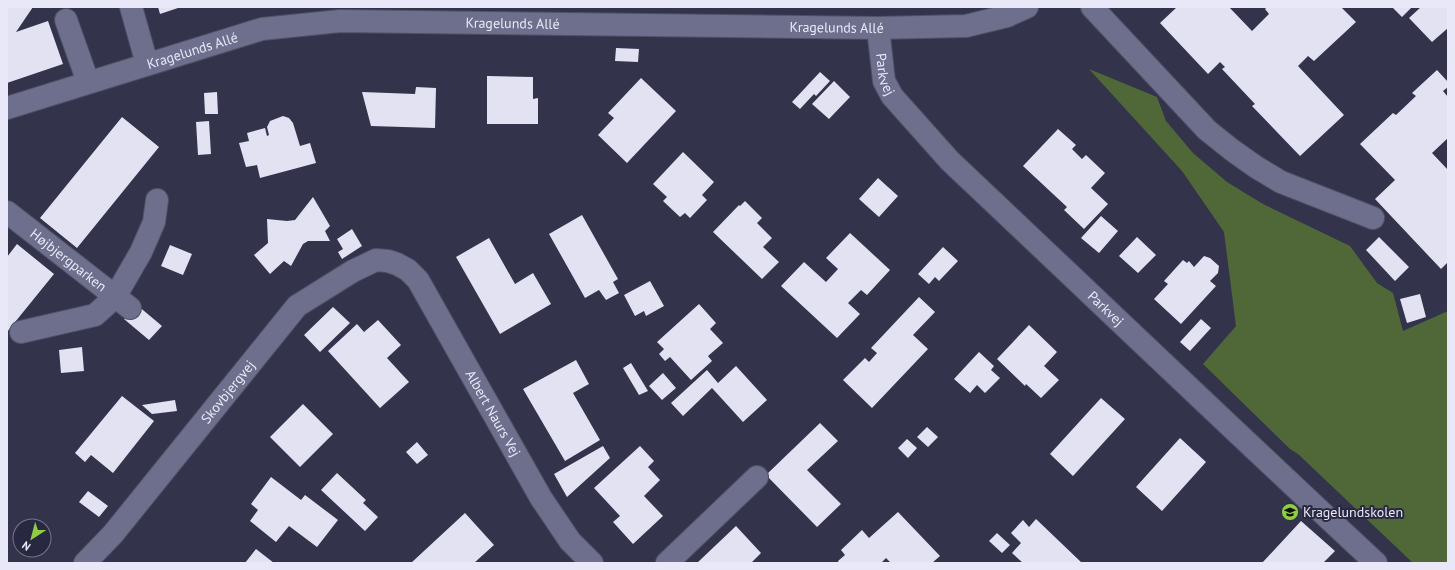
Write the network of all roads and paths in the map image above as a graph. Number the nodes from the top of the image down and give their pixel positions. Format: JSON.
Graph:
{"nodes":[{"id":1,"x":131,"y":7,"type":"edge"},
{"id":2,"x":1027,"y":7,"type":"edge"},
{"id":3,"x":1092,"y":7,"type":"edge"},
{"id":4,"x":66,"y":20,"type":"dead end"},
{"id":5,"x":878,"y":28,"type":"junction"},
{"id":6,"x":147,"y":64,"type":"junction"},
{"id":7,"x":88,"y":82,"type":"junction"},
{"id":8,"x":7,"y":108,"type":"edge"},
{"id":9,"x":156,"y":200,"type":"dead end"},
{"id":10,"x":7,"y":212,"type":"edge"},
{"id":11,"x":1373,"y":218,"type":"dead end"},
{"id":12,"x":397,"y":264,"type":"joint"},
{"id":13,"x":123,"y":302,"type":"junction"},
{"id":14,"x":21,"y":332,"type":"dead end"},
{"id":15,"x":757,"y":477,"type":"dead end"},
{"id":16,"x":85,"y":563,"type":"edge"},
{"id":17,"x":592,"y":563,"type":"edge"},
{"id":18,"x":667,"y":563,"type":"edge"},
{"id":19,"x":1376,"y":563,"type":"edge"}],
"edges":[{"from":1,"to":6,"type":"street"},
{"from":2,"to":5,"type":"street","name":"Kragelunds Allé"},
{"from":3,"to":11,"type":"street"},
{"from":4,"to":7,"type":"street"},
{"from":5,"to":6,"type":"street","name":"Kragelunds Allé"},
{"from":5,"to":19,"type":"street","name":"Parkvej"},
{"from":6,"to":7,"type":"street","name":"Kragelunds Allé"},
{"from":7,"to":8,"type":"street","name":"Kragelunds Allé"},
{"from":9,"to":13,"type":"street"},
{"from":10,"to":13,"type":"street","name":"Højbjergparken"},
{"from":12,"to":16,"type":"street","name":"Skovbjergvej"},
{"from":12,"to":17,"type":"street","name":"Albert Naurs Vej"},
{"from":13,"to":14,"type":"street"},
{"from":15,"to":18,"type":"street"}]}
